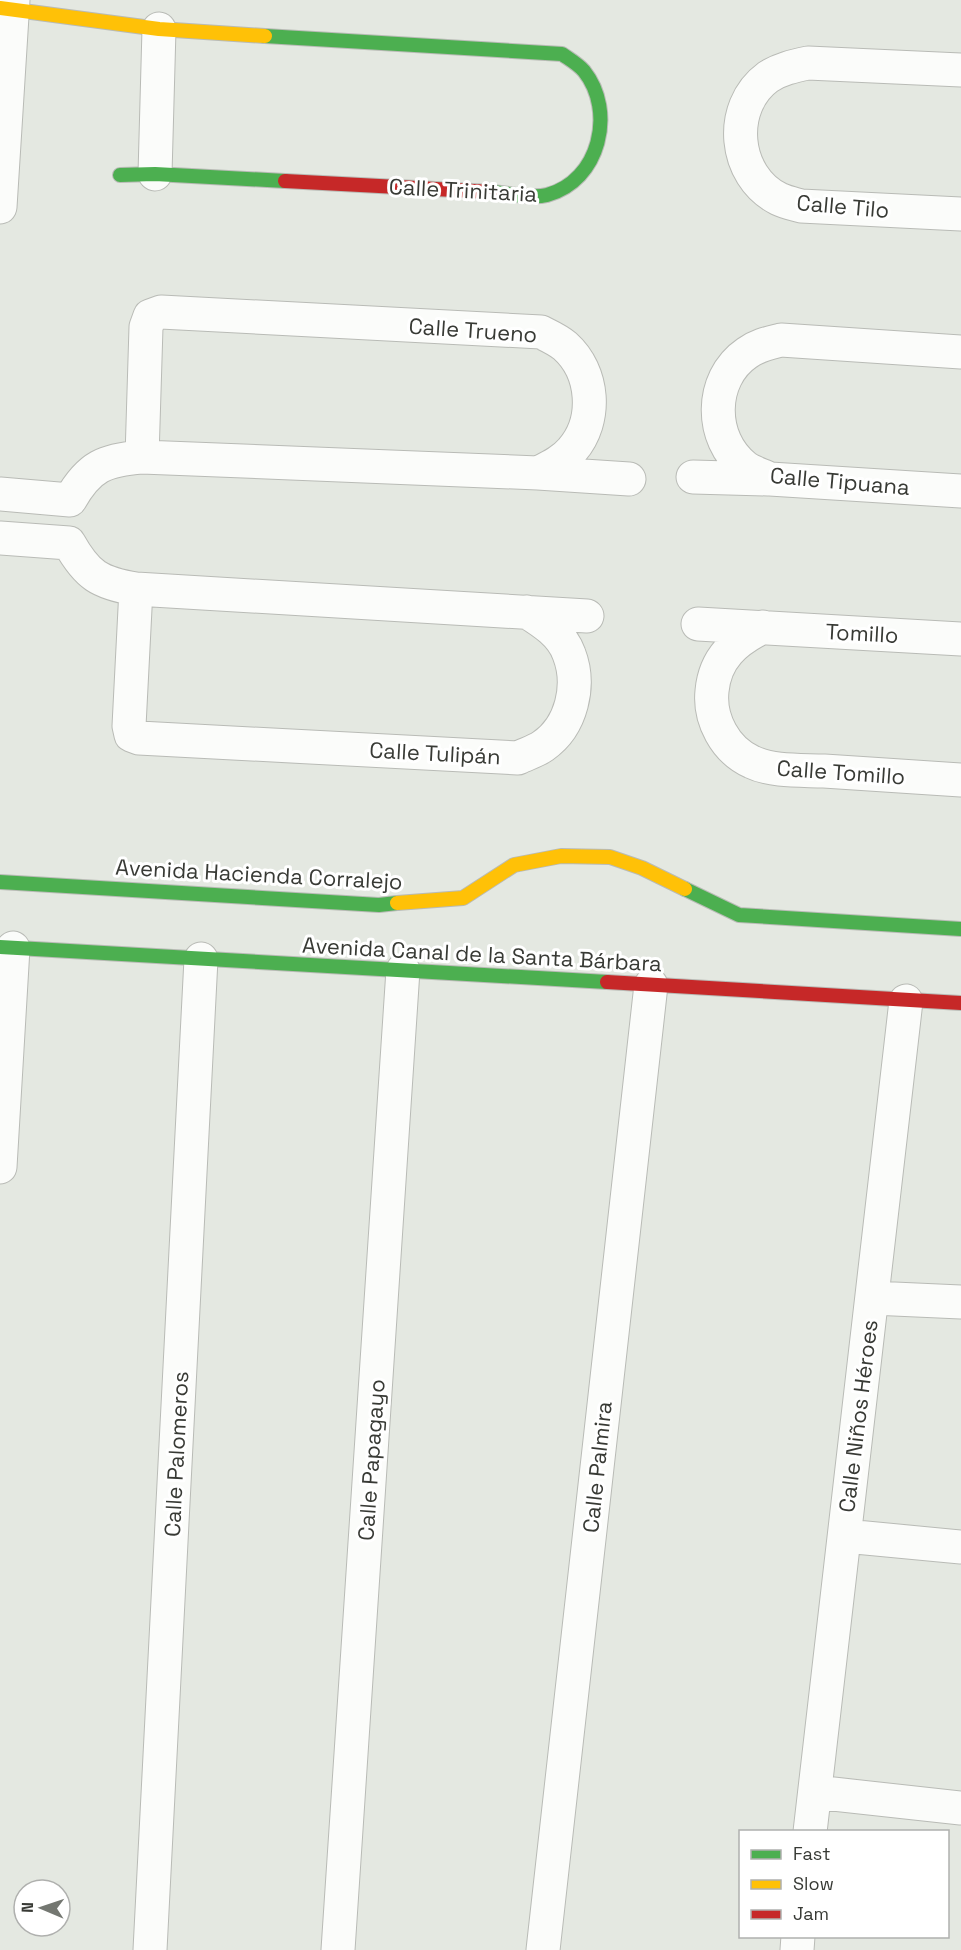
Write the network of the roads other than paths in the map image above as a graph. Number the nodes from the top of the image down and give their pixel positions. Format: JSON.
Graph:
{"nodes":[{"id":1,"x":8,"y":5,"type":"edge"},
{"id":2,"x":159,"y":29,"type":"junction"},
{"id":3,"x":961,"y":70,"type":"edge"},
{"id":4,"x":1,"y":171,"type":"edge"},
{"id":5,"x":155,"y":174,"type":"junction"},
{"id":6,"x":120,"y":175,"type":"dead end"},
{"id":7,"x":0,"y":207,"type":"edge"},
{"id":8,"x":961,"y":214,"type":"edge"},
{"id":9,"x":961,"y":352,"type":"edge"},
{"id":10,"x":142,"y":458,"type":"junction"},
{"id":11,"x":538,"y":473,"type":"junction"},
{"id":12,"x":693,"y":477,"type":"dead end"},
{"id":13,"x":629,"y":479,"type":"dead end"},
{"id":14,"x":770,"y":479,"type":"junction"},
{"id":15,"x":961,"y":491,"type":"edge"},
{"id":16,"x":0,"y":494,"type":"edge"},
{"id":17,"x":0,"y":538,"type":"edge"},
{"id":18,"x":136,"y":589,"type":"junction"},
{"id":19,"x":527,"y":612,"type":"junction"},
{"id":20,"x":587,"y":616,"type":"dead end"},
{"id":21,"x":698,"y":624,"type":"dead end"},
{"id":22,"x":763,"y":627,"type":"junction"},
{"id":23,"x":961,"y":639,"type":"edge"},
{"id":24,"x":961,"y":780,"type":"edge"},
{"id":25,"x":0,"y":882,"type":"edge"},
{"id":26,"x":961,"y":929,"type":"edge"},
{"id":27,"x":7,"y":948,"type":"edge"},
{"id":28,"x":201,"y":959,"type":"junction"},
{"id":29,"x":403,"y":970,"type":"junction"},
{"id":30,"x":651,"y":985,"type":"junction"},
{"id":31,"x":906,"y":1001,"type":"junction"},
{"id":32,"x":961,"y":1003,"type":"edge"},
{"id":33,"x":0,"y":1167,"type":"edge"},
{"id":34,"x":872,"y":1298,"type":"junction"},
{"id":35,"x":961,"y":1302,"type":"edge"},
{"id":36,"x":845,"y":1536,"type":"junction"},
{"id":37,"x":961,"y":1547,"type":"edge"},
{"id":38,"x":815,"y":1792,"type":"junction"},
{"id":39,"x":961,"y":1808,"type":"edge"},
{"id":40,"x":810,"y":1830,"type":"edge"},
{"id":41,"x":150,"y":1950,"type":"edge"},
{"id":42,"x":338,"y":1950,"type":"edge"},
{"id":43,"x":543,"y":1950,"type":"edge"}],
"edges":[{"from":1,"to":2,"type":"main road","name":"Calle Trinitaria"},
{"from":1,"to":4,"type":"street"},
{"from":2,"to":5,"type":"street"},
{"from":2,"to":5,"type":"main road","name":"Calle Trinitaria"},
{"from":3,"to":8,"type":"street","name":"Calle Tilo"},
{"from":4,"to":7,"type":"street"},
{"from":5,"to":6,"type":"main road","name":"Calle Trinitaria"},
{"from":9,"to":14,"type":"street","name":"Calle Tipuana"},
{"from":10,"to":11,"type":"street"},
{"from":10,"to":11,"type":"street","name":"Calle Trueno"},
{"from":10,"to":16,"type":"street"},
{"from":11,"to":13,"type":"street"},
{"from":12,"to":14,"type":"street"},
{"from":14,"to":15,"type":"street","name":"Calle Tipuana"},
{"from":17,"to":18,"type":"street"},
{"from":18,"to":19,"type":"street"},
{"from":18,"to":19,"type":"street","name":"Calle Tulipán"},
{"from":19,"to":20,"type":"street"},
{"from":21,"to":22,"type":"street","name":"Tomillo"},
{"from":22,"to":23,"type":"street","name":"Tomillo"},
{"from":22,"to":24,"type":"street","name":"Calle Tomillo"},
{"from":25,"to":26,"type":"main road","name":"Avenida Hacienda Corralejo"},
{"from":27,"to":28,"type":"main road","name":"Avenida Canal de la Santa Bárbara"},
{"from":27,"to":33,"type":"street"},
{"from":28,"to":29,"type":"main road","name":"Avenida Canal de la Santa Bárbara"},
{"from":28,"to":41,"type":"street","name":"Calle Palomeros"},
{"from":29,"to":30,"type":"main road","name":"Avenida Canal de la Santa Bárbara"},
{"from":29,"to":42,"type":"street","name":"Calle Papagayo"},
{"from":30,"to":31,"type":"main road","name":"Avenida Canal de la Santa Bárbara"},
{"from":30,"to":43,"type":"street","name":"Calle Palmira"},
{"from":31,"to":32,"type":"main road","name":"Avenida Canal de la Santa Bárbara"},
{"from":31,"to":34,"type":"street","name":"Calle Niños Héroes"},
{"from":34,"to":35,"type":"street"},
{"from":34,"to":36,"type":"street","name":"Calle Niños Héroes"},
{"from":36,"to":37,"type":"street"},
{"from":36,"to":38,"type":"street","name":"Calle Niños Héroes"},
{"from":38,"to":39,"type":"street"},
{"from":38,"to":40,"type":"street","name":"Calle Niños Héroes"}]}
